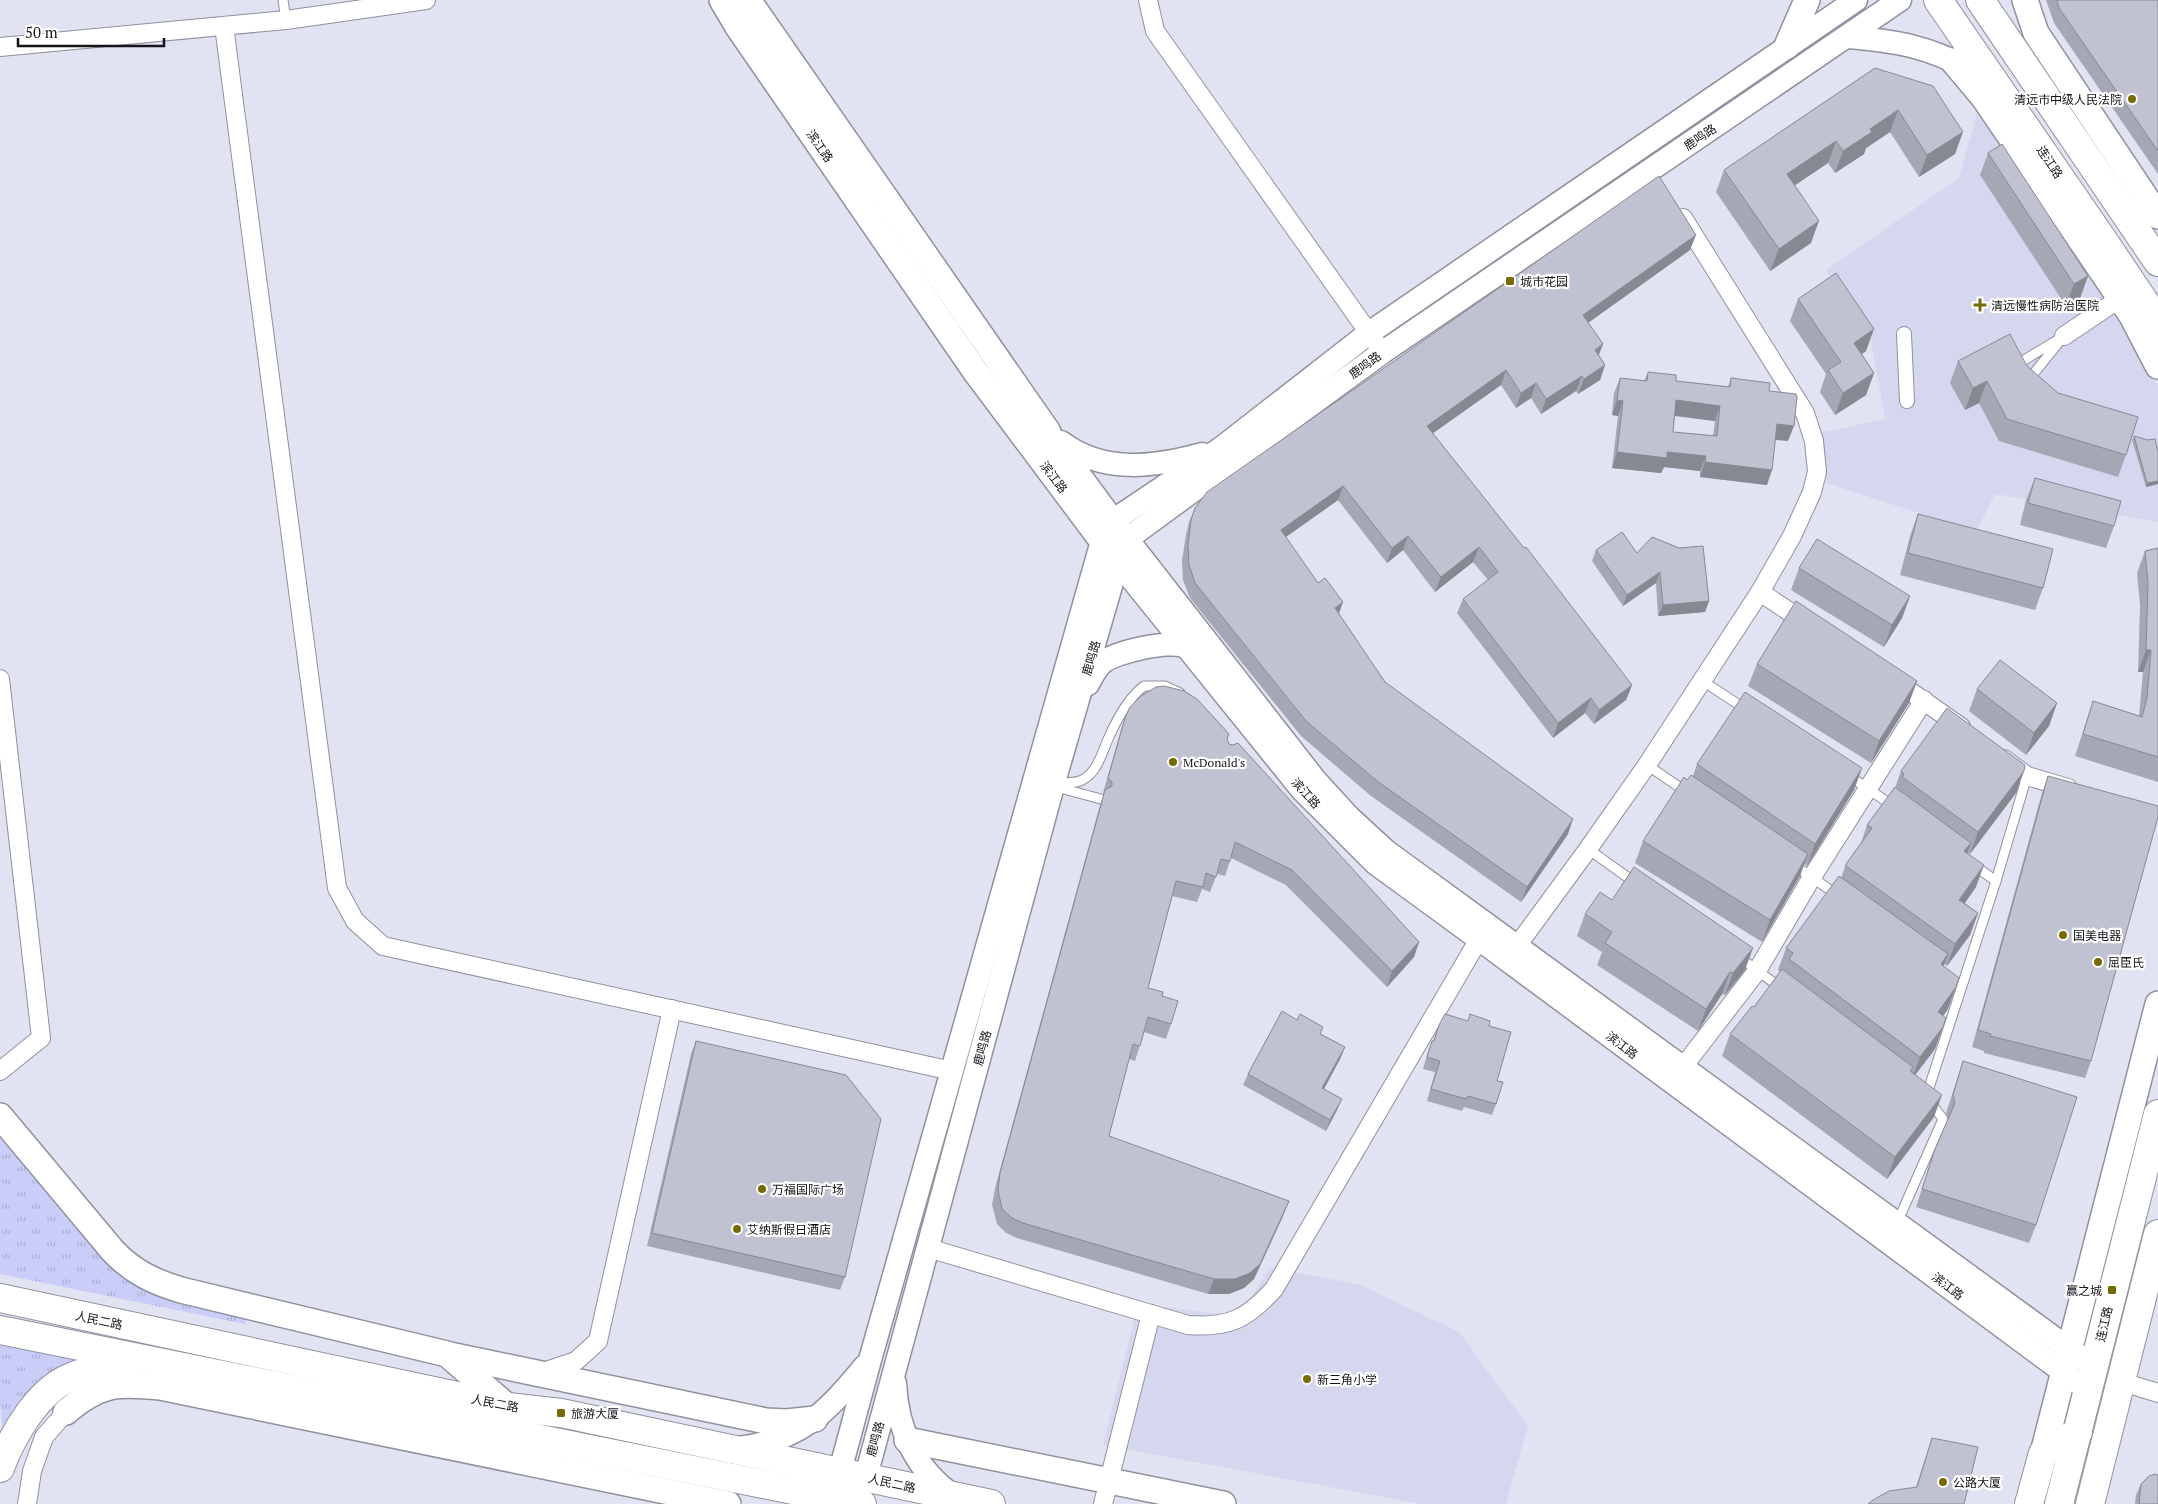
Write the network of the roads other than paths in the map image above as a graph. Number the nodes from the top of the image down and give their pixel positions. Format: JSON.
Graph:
{"nodes":[{"id":1,"x":283,"y":0,"type":"edge"},
{"id":2,"x":426,"y":0,"type":"edge"},
{"id":3,"x":722,"y":0,"type":"edge"},
{"id":4,"x":748,"y":0,"type":"edge"},
{"id":5,"x":1148,"y":0,"type":"edge"},
{"id":6,"x":1807,"y":0,"type":"edge"},
{"id":7,"x":1856,"y":0,"type":"edge"},
{"id":8,"x":1900,"y":0,"type":"edge"},
{"id":9,"x":1938,"y":0,"type":"edge"},
{"id":10,"x":1980,"y":0,"type":"edge"},
{"id":11,"x":2025,"y":0,"type":"edge"},
{"id":12,"x":286,"y":20,"type":"junction"},
{"id":13,"x":224,"y":26,"type":"junction"},
{"id":14,"x":1848,"y":37,"type":"junction"},
{"id":15,"x":1787,"y":46,"type":"junction"},
{"id":16,"x":0,"y":47,"type":"edge"},
{"id":17,"x":1953,"y":61,"type":"junction"},
{"id":18,"x":2065,"y":76,"type":"junction"},
{"id":19,"x":1998,"y":85,"type":"junction"},
{"id":20,"x":2042,"y":91,"type":"junction"},
{"id":21,"x":1674,"y":203,"type":"edge"},
{"id":22,"x":2158,"y":216,"type":"edge"},
{"id":23,"x":2158,"y":262,"type":"edge"},
{"id":24,"x":2127,"y":293,"type":"junction"},
{"id":25,"x":2158,"y":326,"type":"edge"},
{"id":26,"x":1369,"y":333,"type":"junction"},
{"id":27,"x":1904,"y":334,"type":"dead end"},
{"id":28,"x":2064,"y":336,"type":"junction"},
{"id":29,"x":1383,"y":352,"type":"junction"},
{"id":30,"x":2158,"y":366,"type":"edge"},
{"id":31,"x":1907,"y":401,"type":"dead end"},
{"id":32,"x":1048,"y":432,"type":"junction"},
{"id":33,"x":1220,"y":449,"type":"junction"},
{"id":34,"x":1108,"y":531,"type":"junction"},
{"id":35,"x":1127,"y":539,"type":"junction"},
{"id":36,"x":1118,"y":562,"type":"junction"},
{"id":37,"x":1760,"y":592,"type":"junction"},
{"id":38,"x":1825,"y":636,"type":"edge"},
{"id":39,"x":1185,"y":647,"type":"junction"},
{"id":40,"x":1883,"y":673,"type":"edge"},
{"id":41,"x":0,"y":679,"type":"edge"},
{"id":42,"x":1701,"y":680,"type":"junction"},
{"id":43,"x":1186,"y":698,"type":"edge"},
{"id":44,"x":1924,"y":700,"type":"junction"},
{"id":45,"x":1077,"y":706,"type":"junction"},
{"id":46,"x":1752,"y":713,"type":"edge"},
{"id":47,"x":1972,"y":735,"type":"edge"},
{"id":48,"x":1988,"y":747,"type":"edge"},
{"id":49,"x":1647,"y":765,"type":"junction"},
{"id":50,"x":1844,"y":772,"type":"edge"},
{"id":51,"x":2027,"y":776,"type":"junction"},
{"id":52,"x":1054,"y":784,"type":"junction"},
{"id":53,"x":1869,"y":788,"type":"junction"},
{"id":54,"x":2083,"y":792,"type":"edge"},
{"id":55,"x":1696,"y":798,"type":"edge"},
{"id":56,"x":1102,"y":799,"type":"edge"},
{"id":57,"x":1901,"y":812,"type":"edge"},
{"id":58,"x":1588,"y":849,"type":"junction"},
{"id":59,"x":1964,"y":858,"type":"edge"},
{"id":60,"x":1787,"y":860,"type":"edge"},
{"id":61,"x":1812,"y":877,"type":"junction"},
{"id":62,"x":1996,"y":881,"type":"junction"},
{"id":63,"x":1645,"y":890,"type":"edge"},
{"id":64,"x":1844,"y":899,"type":"edge"},
{"id":65,"x":1479,"y":939,"type":"junction"},
{"id":66,"x":1516,"y":946,"type":"junction"},
{"id":67,"x":1733,"y":953,"type":"edge"},
{"id":68,"x":1757,"y":971,"type":"junction"},
{"id":69,"x":1788,"y":994,"type":"edge"},
{"id":70,"x":2158,"y":1004,"type":"edge"},
{"id":71,"x":672,"y":1009,"type":"junction"},
{"id":72,"x":1683,"y":1067,"type":"junction"},
{"id":73,"x":0,"y":1071,"type":"edge"},
{"id":74,"x":952,"y":1071,"type":"junction"},
{"id":75,"x":2158,"y":1114,"type":"edge"},
{"id":76,"x":0,"y":1116,"type":"edge"},
{"id":77,"x":1896,"y":1223,"type":"junction"},
{"id":78,"x":2158,"y":1234,"type":"edge"},
{"id":79,"x":928,"y":1248,"type":"junction"},
{"id":80,"x":2158,"y":1287,"type":"edge"},
{"id":81,"x":0,"y":1298,"type":"edge"},
{"id":82,"x":1151,"y":1314,"type":"junction"},
{"id":83,"x":0,"y":1330,"type":"edge"},
{"id":84,"x":446,"y":1354,"type":"junction"},
{"id":85,"x":870,"y":1360,"type":"junction"},
{"id":86,"x":2066,"y":1360,"type":"junction"},
{"id":87,"x":158,"y":1361,"type":"junction"},
{"id":88,"x":894,"y":1368,"type":"junction"},
{"id":89,"x":540,"y":1373,"type":"junction"},
{"id":90,"x":2091,"y":1379,"type":"junction"},
{"id":91,"x":2132,"y":1385,"type":"junction"},
{"id":92,"x":2158,"y":1393,"type":"edge"},
{"id":93,"x":508,"y":1406,"type":"junction"},
{"id":94,"x":66,"y":1412,"type":"joint"},
{"id":95,"x":816,"y":1420,"type":"junction"},
{"id":96,"x":2078,"y":1432,"type":"junction"},
{"id":97,"x":907,"y":1440,"type":"junction"},
{"id":98,"x":729,"y":1449,"type":"junction"},
{"id":99,"x":2043,"y":1453,"type":"junction"},
{"id":100,"x":0,"y":1468,"type":"edge"},
{"id":101,"x":853,"y":1474,"type":"junction"},
{"id":102,"x":1106,"y":1492,"type":"edge"},
{"id":103,"x":957,"y":1498,"type":"junction"},
{"id":104,"x":853,"y":1502,"type":"edge"},
{"id":105,"x":27,"y":1504,"type":"edge"},
{"id":106,"x":728,"y":1504,"type":"edge"},
{"id":107,"x":991,"y":1504,"type":"edge"},
{"id":108,"x":1223,"y":1504,"type":"edge"},
{"id":109,"x":2029,"y":1504,"type":"edge"},
{"id":110,"x":2059,"y":1504,"type":"edge"},
{"id":111,"x":2090,"y":1504,"type":"edge"},
{"id":112,"x":2101,"y":1504,"type":"edge"}],
"edges":[{"from":1,"to":12,"type":"lane"},
{"from":2,"to":12,"type":"street"},
{"from":3,"to":34,"type":"main road","name":"滨江路"},
{"from":4,"to":32,"type":"main road","name":"滨江路"},
{"from":5,"to":26,"type":"street"},
{"from":6,"to":15,"type":"main road"},
{"from":7,"to":15,"type":"street","name":"鹿鸣路"},
{"from":8,"to":14,"type":"street","name":"鹿鸣路"},
{"from":9,"to":19,"type":"main road","name":"连江路"},
{"from":10,"to":20,"type":"main road"},
{"from":11,"to":18,"type":"main road"},
{"from":12,"to":13,"type":"street"},
{"from":13,"to":16,"type":"street"},
{"from":13,"to":71,"type":"street"},
{"from":14,"to":17,"type":"street"},
{"from":14,"to":29,"type":"street","name":"鹿鸣路"},
{"from":15,"to":26,"type":"street","name":"鹿鸣路"},
{"from":17,"to":19,"type":"street"},
{"from":17,"to":24,"type":"main road"},
{"from":18,"to":20,"type":"main road"},
{"from":18,"to":22,"type":"main road"},
{"from":19,"to":24,"type":"main road","name":"连江路"},
{"from":20,"to":23,"type":"main road"},
{"from":21,"to":37,"type":"street"},
{"from":24,"to":25,"type":"main road","name":"连江路"},
{"from":24,"to":28,"type":"street"},
{"from":24,"to":30,"type":"main road"},
{"from":26,"to":29,"type":"street"},
{"from":26,"to":33,"type":"street","name":"鹿鸣路"},
{"from":27,"to":31,"type":"street"},
{"from":28,"to":28,"type":"lane"},
{"from":29,"to":35,"type":"street","name":"鹿鸣路"},
{"from":32,"to":33,"type":"street"},
{"from":32,"to":34,"type":"street","name":"滨江路"},
{"from":33,"to":34,"type":"street","name":"鹿鸣路"},
{"from":34,"to":35,"type":"street","name":"滨江路"},
{"from":34,"to":36,"type":"main road","name":"滨江路"},
{"from":34,"to":74,"type":"street","name":"鹿鸣路"},
{"from":35,"to":36,"type":"street","name":"鹿鸣路"},
{"from":35,"to":66,"type":"street","name":"滨江路"},
{"from":36,"to":39,"type":"street","name":"滨江路"},
{"from":36,"to":45,"type":"street","name":"鹿鸣路"},
{"from":37,"to":38,"type":"street"},
{"from":37,"to":42,"type":"street"},
{"from":39,"to":45,"type":"street"},
{"from":39,"to":65,"type":"street","name":"滨江路"},
{"from":40,"to":44,"type":"street"},
{"from":41,"to":73,"type":"street"},
{"from":42,"to":46,"type":"lane"},
{"from":42,"to":49,"type":"street"},
{"from":43,"to":52,"type":"lane"},
{"from":44,"to":47,"type":"street"},
{"from":44,"to":53,"type":"street"},
{"from":45,"to":52,"type":"street","name":"鹿鸣路"},
{"from":48,"to":51,"type":"street"},
{"from":49,"to":55,"type":"lane"},
{"from":49,"to":58,"type":"street"},
{"from":50,"to":53,"type":"lane"},
{"from":51,"to":54,"type":"street"},
{"from":51,"to":62,"type":"lane"},
{"from":52,"to":56,"type":"lane"},
{"from":52,"to":79,"type":"street","name":"鹿鸣路"},
{"from":53,"to":57,"type":"lane"},
{"from":53,"to":61,"type":"street"},
{"from":58,"to":63,"type":"lane"},
{"from":58,"to":66,"type":"street"},
{"from":59,"to":62,"type":"lane"},
{"from":60,"to":61,"type":"lane"},
{"from":61,"to":64,"type":"lane"},
{"from":61,"to":68,"type":"street"},
{"from":62,"to":77,"type":"lane"},
{"from":65,"to":82,"type":"street"},
{"from":65,"to":86,"type":"street","name":"滨江路"},
{"from":66,"to":72,"type":"street","name":"滨江路"},
{"from":67,"to":68,"type":"lane"},
{"from":68,"to":69,"type":"lane"},
{"from":68,"to":72,"type":"street"},
{"from":70,"to":86,"type":"main road"},
{"from":71,"to":74,"type":"street"},
{"from":71,"to":89,"type":"street"},
{"from":72,"to":77,"type":"street","name":"滨江路"},
{"from":74,"to":85,"type":"street","name":"鹿鸣路"},
{"from":75,"to":90,"type":"main road","name":"连江路"},
{"from":76,"to":84,"type":"main road"},
{"from":77,"to":86,"type":"street","name":"滨江路"},
{"from":78,"to":111,"type":"main road"},
{"from":79,"to":82,"type":"street"},
{"from":79,"to":88,"type":"street","name":"鹿鸣路"},
{"from":80,"to":91,"type":"main road"},
{"from":81,"to":93,"type":"main road","name":"人民二路"},
{"from":82,"to":102,"type":"street"},
{"from":83,"to":87,"type":"main road"},
{"from":84,"to":89,"type":"main road"},
{"from":84,"to":93,"type":"main road"},
{"from":85,"to":95,"type":"street"},
{"from":85,"to":101,"type":"street","name":"鹿鸣路"},
{"from":86,"to":90,"type":"street","name":"滨江路"},
{"from":86,"to":99,"type":"main road"},
{"from":87,"to":100,"type":"main road"},
{"from":87,"to":104,"type":"main road"},
{"from":88,"to":97,"type":"street"},
{"from":88,"to":101,"type":"street","name":"鹿鸣路"},
{"from":89,"to":95,"type":"main road"},
{"from":90,"to":96,"type":"main road","name":"连江路"},
{"from":91,"to":92,"type":"street"},
{"from":91,"to":112,"type":"main road"},
{"from":93,"to":98,"type":"main road","name":"人民二路"},
{"from":94,"to":105,"type":"street"},
{"from":94,"to":106,"type":"main road"},
{"from":95,"to":98,"type":"street"},
{"from":96,"to":99,"type":"main road"},
{"from":96,"to":110,"type":"main road","name":"连江路"},
{"from":97,"to":102,"type":"main road"},
{"from":97,"to":103,"type":"street"},
{"from":98,"to":101,"type":"main road","name":"人民二路"},
{"from":99,"to":109,"type":"main road"},
{"from":101,"to":103,"type":"main road","name":"人民二路"},
{"from":101,"to":104,"type":"street","name":"鹿鸣路"},
{"from":102,"to":108,"type":"main road"},
{"from":103,"to":107,"type":"main road","name":"人民二路"}]}
